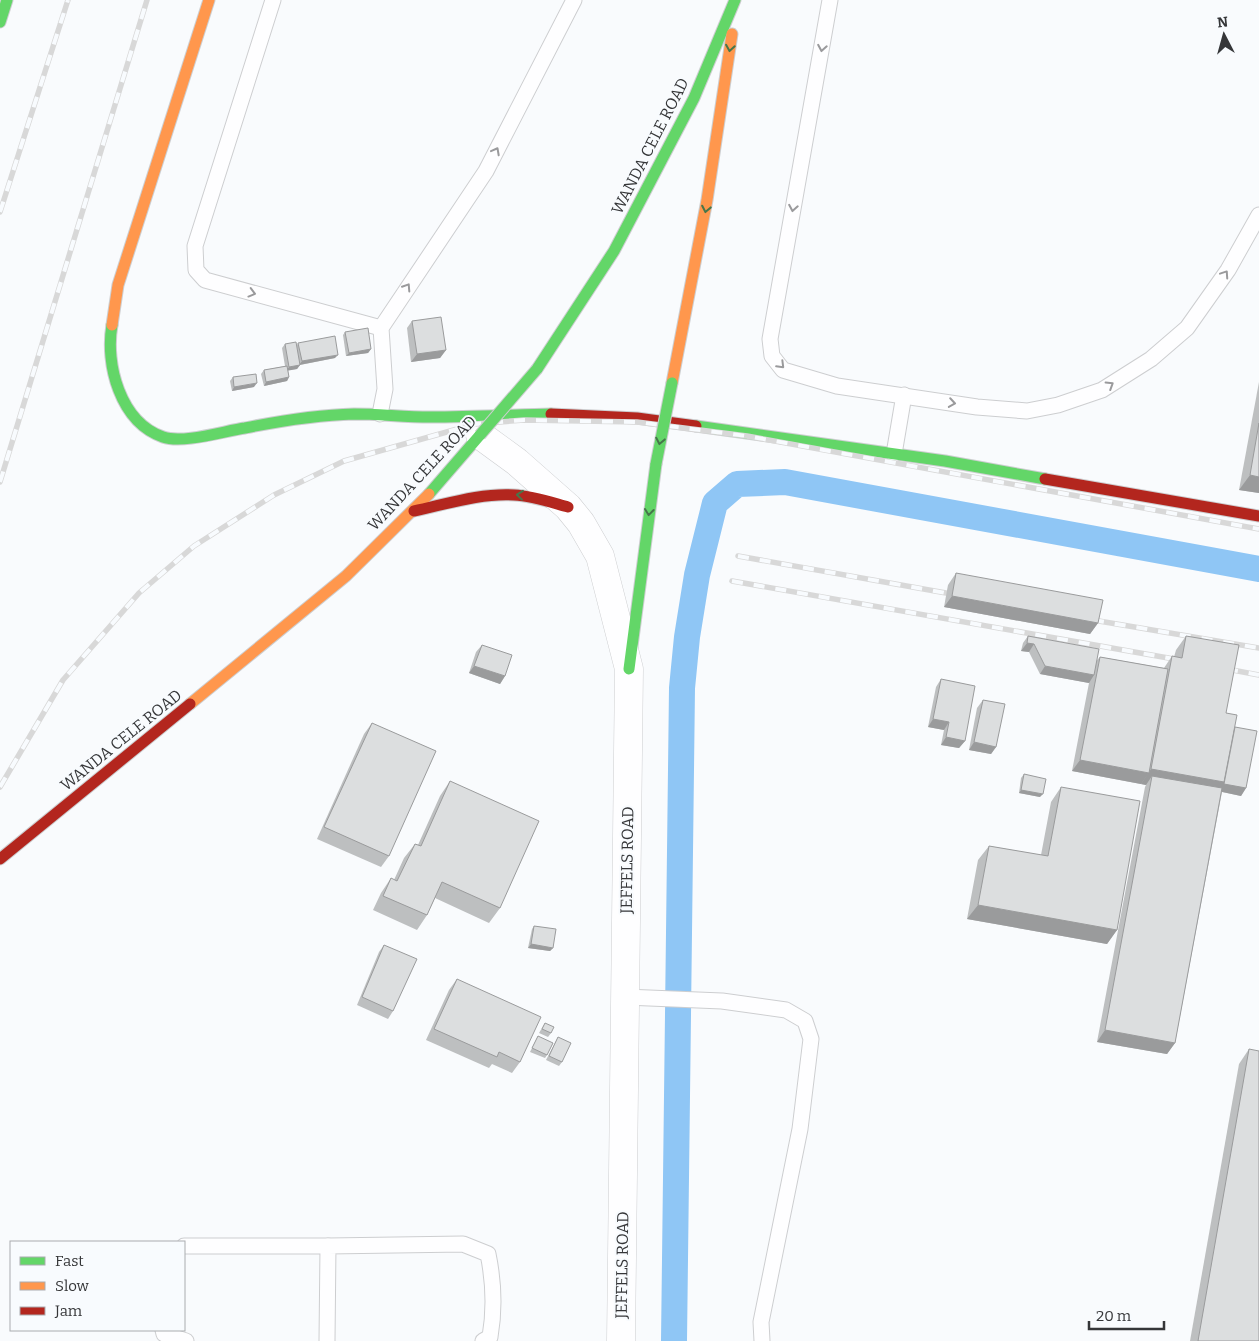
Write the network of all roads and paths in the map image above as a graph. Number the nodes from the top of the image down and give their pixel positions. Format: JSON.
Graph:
{"nodes":[{"id":1,"x":7,"y":0,"type":"edge"},
{"id":2,"x":209,"y":0,"type":"edge"},
{"id":3,"x":272,"y":0,"type":"edge"},
{"id":4,"x":574,"y":0,"type":"edge"},
{"id":5,"x":736,"y":0,"type":"edge"},
{"id":6,"x":830,"y":0,"type":"edge"},
{"id":7,"x":0,"y":22,"type":"edge"},
{"id":8,"x":1259,"y":215,"type":"edge"},
{"id":9,"x":381,"y":328,"type":"junction"},
{"id":10,"x":904,"y":395,"type":"junction"},
{"id":11,"x":380,"y":414,"type":"junction"},
{"id":12,"x":480,"y":435,"type":"junction"},
{"id":13,"x":894,"y":454,"type":"junction"},
{"id":14,"x":568,"y":507,"type":"junction"},
{"id":15,"x":414,"y":511,"type":"junction"},
{"id":16,"x":1259,"y":516,"type":"edge"},
{"id":17,"x":629,"y":669,"type":"junction"},
{"id":18,"x":0,"y":860,"type":"edge"},
{"id":19,"x":625,"y":997,"type":"junction"},
{"id":20,"x":185,"y":1246,"type":"edge"},
{"id":21,"x":328,"y":1246,"type":"junction"},
{"id":22,"x":163,"y":1331,"type":"edge"},
{"id":23,"x":186,"y":1341,"type":"edge"},
{"id":24,"x":327,"y":1341,"type":"edge"},
{"id":25,"x":483,"y":1341,"type":"edge"},
{"id":26,"x":621,"y":1341,"type":"edge"},
{"id":27,"x":762,"y":1341,"type":"edge"}],
"edges":[{"from":1,"to":7,"type":"main road"},
{"from":2,"to":11,"type":"main road"},
{"from":3,"to":9,"type":"lane","one_way":true},
{"from":9,"to":4,"type":"lane","one_way":true},
{"from":5,"to":12,"type":"main road","name":"WANDA CELE ROAD","bridge":true},
{"from":5,"to":17,"type":"main road","one_way":true,"bridge":true},
{"from":6,"to":10,"type":"lane","one_way":true},
{"from":10,"to":8,"type":"lane","one_way":true},
{"from":9,"to":11,"type":"lane"},
{"from":10,"to":13,"type":"lane"},
{"from":11,"to":13,"type":"main road"},
{"from":12,"to":14,"type":"street","name":"JEFFELS ROAD"},
{"from":12,"to":15,"type":"main road","name":"WANDA CELE ROAD"},
{"from":13,"to":16,"type":"main road"},
{"from":14,"to":15,"type":"main road","one_way":true},
{"from":14,"to":17,"type":"street","name":"JEFFELS ROAD"},
{"from":15,"to":18,"type":"main road","name":"WANDA CELE ROAD"},
{"from":17,"to":19,"type":"street","name":"JEFFELS ROAD"},
{"from":19,"to":26,"type":"street","name":"JEFFELS ROAD"},
{"from":19,"to":27,"type":"lane"},
{"from":20,"to":21,"type":"lane"},
{"from":21,"to":24,"type":"lane"},
{"from":21,"to":25,"type":"lane"},
{"from":22,"to":23,"type":"lane"}]}
